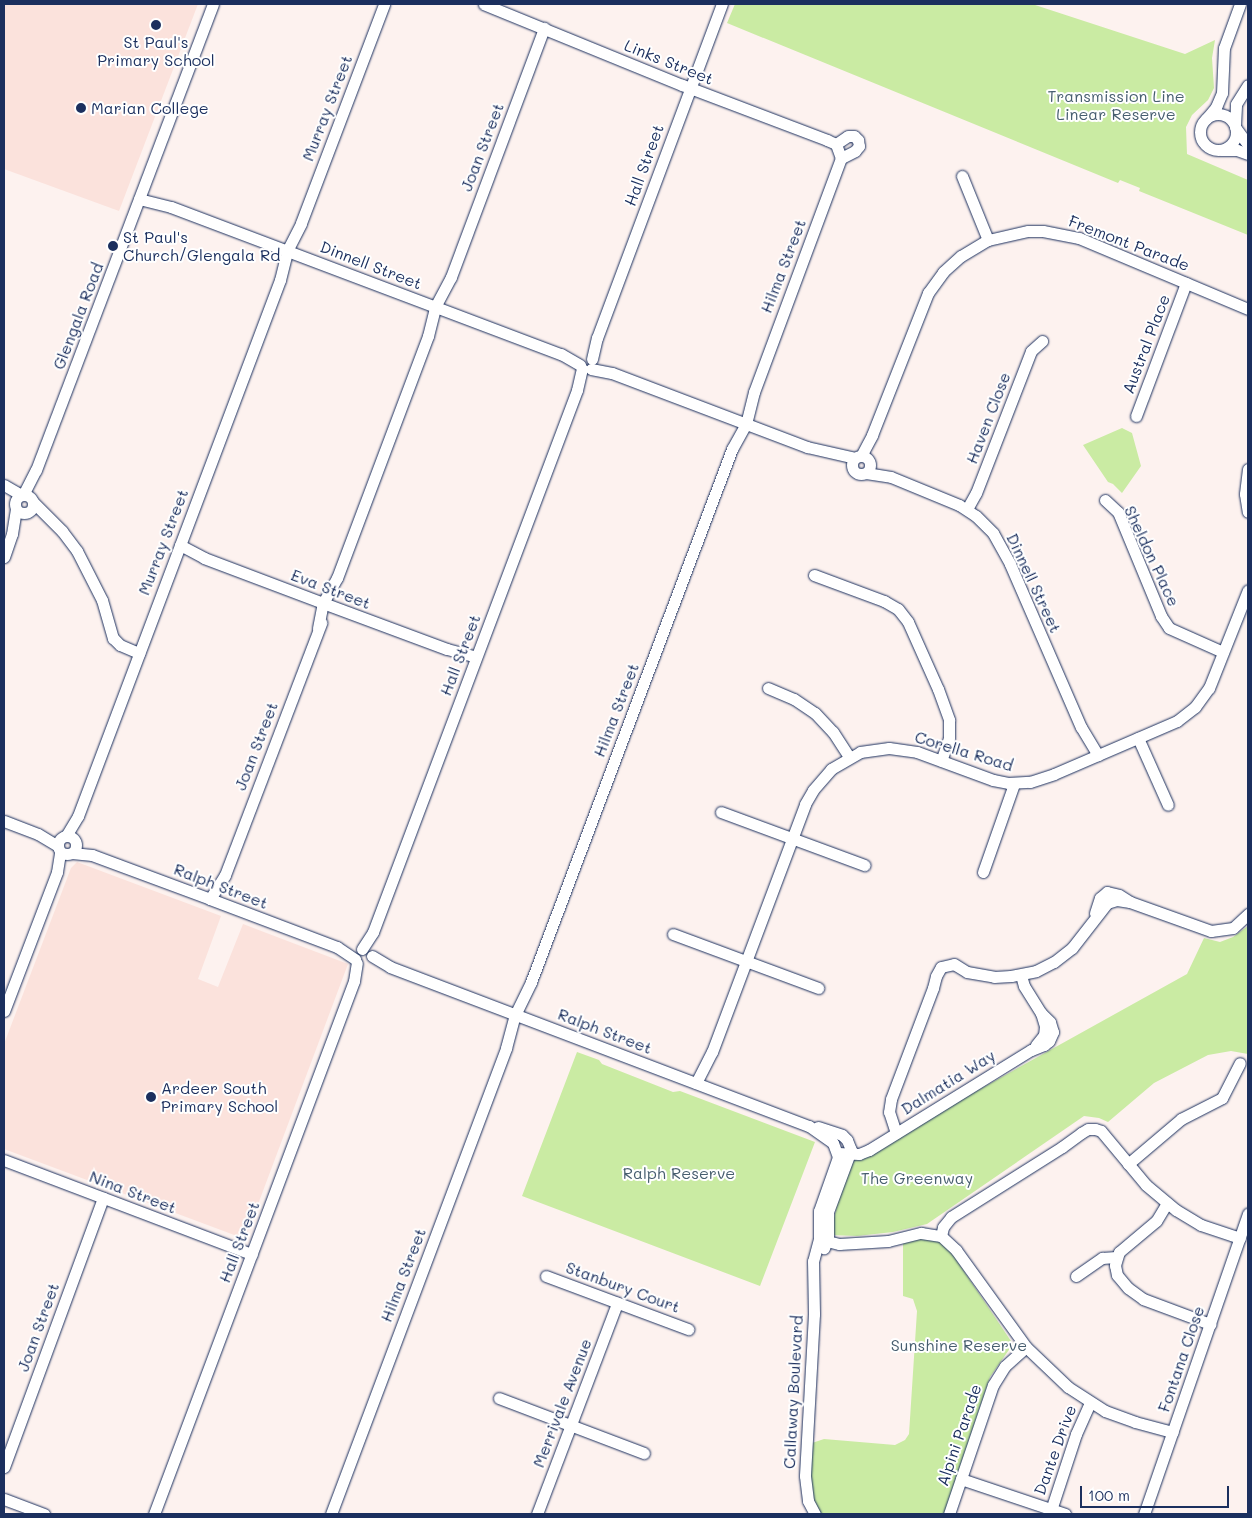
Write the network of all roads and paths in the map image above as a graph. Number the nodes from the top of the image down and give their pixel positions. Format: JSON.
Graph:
{"nodes":[{"id":1,"x":213,"y":4,"type":"edge"},
{"id":2,"x":384,"y":4,"type":"edge"},
{"id":3,"x":484,"y":4,"type":"edge"},
{"id":4,"x":722,"y":4,"type":"edge"},
{"id":5,"x":1240,"y":4,"type":"edge"},
{"id":6,"x":544,"y":28,"type":"junction"},
{"id":7,"x":1248,"y":85,"type":"edge"},
{"id":8,"x":690,"y":88,"type":"junction"},
{"id":9,"x":1206,"y":119,"type":"junction"},
{"id":10,"x":1235,"y":126,"type":"junction"},
{"id":11,"x":1248,"y":145,"type":"edge"},
{"id":12,"x":1219,"y":150,"type":"junction"},
{"id":13,"x":839,"y":151,"type":"joint"},
{"id":14,"x":1248,"y":154,"type":"edge"},
{"id":15,"x":962,"y":176,"type":"dead end"},
{"id":16,"x":141,"y":195,"type":"junction"},
{"id":17,"x":988,"y":240,"type":"junction"},
{"id":18,"x":291,"y":252,"type":"junction"},
{"id":19,"x":1186,"y":283,"type":"junction"},
{"id":20,"x":439,"y":308,"type":"junction"},
{"id":21,"x":1248,"y":308,"type":"edge"},
{"id":22,"x":1042,"y":341,"type":"dead end"},
{"id":23,"x":587,"y":364,"type":"junction"},
{"id":24,"x":1136,"y":416,"type":"dead end"},
{"id":25,"x":742,"y":422,"type":"junction"},
{"id":26,"x":861,"y":463,"type":"junction"},
{"id":27,"x":1248,"y":469,"type":"edge"},
{"id":28,"x":4,"y":487,"type":"edge"},
{"id":29,"x":1105,"y":500,"type":"dead end"},
{"id":30,"x":24,"y":504,"type":"junction"},
{"id":31,"x":967,"y":509,"type":"junction"},
{"id":32,"x":1248,"y":512,"type":"edge"},
{"id":33,"x":178,"y":548,"type":"junction"},
{"id":34,"x":4,"y":557,"type":"edge"},
{"id":35,"x":814,"y":575,"type":"dead end"},
{"id":36,"x":1248,"y":590,"type":"edge"},
{"id":37,"x":327,"y":604,"type":"junction"},
{"id":38,"x":1223,"y":652,"type":"junction"},
{"id":39,"x":140,"y":653,"type":"junction"},
{"id":40,"x":475,"y":660,"type":"junction"},
{"id":41,"x":768,"y":688,"type":"dead end"},
{"id":42,"x":1138,"y":738,"type":"junction"},
{"id":43,"x":849,"y":757,"type":"junction"},
{"id":44,"x":1094,"y":757,"type":"junction"},
{"id":45,"x":941,"y":760,"type":"junction"},
{"id":46,"x":1014,"y":784,"type":"junction"},
{"id":47,"x":1168,"y":805,"type":"dead end"},
{"id":48,"x":721,"y":812,"type":"dead end"},
{"id":49,"x":4,"y":821,"type":"edge"},
{"id":50,"x":793,"y":838,"type":"junction"},
{"id":51,"x":67,"y":845,"type":"junction"},
{"id":52,"x":864,"y":865,"type":"dead end"},
{"id":53,"x":983,"y":872,"type":"dead end"},
{"id":54,"x":215,"y":901,"type":"junction"},
{"id":55,"x":1248,"y":914,"type":"edge"},
{"id":56,"x":674,"y":934,"type":"dead end"},
{"id":57,"x":363,"y":957,"type":"junction"},
{"id":58,"x":746,"y":961,"type":"junction"},
{"id":59,"x":1026,"y":974,"type":"junction"},
{"id":60,"x":818,"y":988,"type":"dead end"},
{"id":61,"x":4,"y":1011,"type":"edge"},
{"id":62,"x":518,"y":1016,"type":"junction"},
{"id":63,"x":1240,"y":1063,"type":"dead end"},
{"id":64,"x":700,"y":1085,"type":"junction"},
{"id":65,"x":809,"y":1126,"type":"junction"},
{"id":66,"x":901,"y":1130,"type":"junction"},
{"id":67,"x":850,"y":1150,"type":"junction"},
{"id":68,"x":838,"y":1153,"type":"junction"},
{"id":69,"x":4,"y":1160,"type":"edge"},
{"id":70,"x":1128,"y":1164,"type":"junction"},
{"id":71,"x":103,"y":1198,"type":"junction"},
{"id":72,"x":1167,"y":1203,"type":"junction"},
{"id":73,"x":1248,"y":1213,"type":"edge"},
{"id":74,"x":944,"y":1232,"type":"junction"},
{"id":75,"x":1240,"y":1238,"type":"junction"},
{"id":76,"x":824,"y":1239,"type":"junction"},
{"id":77,"x":252,"y":1254,"type":"junction"},
{"id":78,"x":1116,"y":1258,"type":"junction"},
{"id":79,"x":546,"y":1276,"type":"dead end"},
{"id":80,"x":1076,"y":1276,"type":"dead end"},
{"id":81,"x":617,"y":1303,"type":"junction"},
{"id":82,"x":1210,"y":1324,"type":"junction"},
{"id":83,"x":688,"y":1329,"type":"dead end"},
{"id":84,"x":1026,"y":1347,"type":"junction"},
{"id":85,"x":499,"y":1398,"type":"dead end"},
{"id":86,"x":1090,"y":1403,"type":"junction"},
{"id":87,"x":570,"y":1425,"type":"junction"},
{"id":88,"x":1173,"y":1432,"type":"junction"},
{"id":89,"x":644,"y":1452,"type":"dead end"},
{"id":90,"x":4,"y":1467,"type":"edge"},
{"id":91,"x":960,"y":1479,"type":"junction"},
{"id":92,"x":4,"y":1499,"type":"edge"},
{"id":93,"x":1051,"y":1510,"type":"junction"},
{"id":94,"x":44,"y":1514,"type":"edge"},
{"id":95,"x":154,"y":1514,"type":"edge"},
{"id":96,"x":331,"y":1514,"type":"edge"},
{"id":97,"x":537,"y":1514,"type":"edge"},
{"id":98,"x":815,"y":1514,"type":"edge"},
{"id":99,"x":949,"y":1514,"type":"edge"},
{"id":100,"x":1065,"y":1514,"type":"edge"},
{"id":101,"x":1144,"y":1514,"type":"edge"}],
"edges":[{"from":1,"to":16,"type":"street","name":"Glengala Road"},
{"from":2,"to":18,"type":"street","name":"Murray Street"},
{"from":3,"to":6,"type":"street","name":"Links Street"},
{"from":4,"to":8,"type":"street","name":"Hall Street"},
{"from":5,"to":9,"type":"street"},
{"from":6,"to":8,"type":"street","name":"Links Street"},
{"from":6,"to":20,"type":"street","name":"Joan Street"},
{"from":7,"to":10,"type":"street"},
{"from":8,"to":13,"type":"street","name":"Links Street"},
{"from":8,"to":23,"type":"street","name":"Hall Street"},
{"from":9,"to":10,"type":"street"},
{"from":9,"to":12,"type":"street"},
{"from":10,"to":11,"type":"street"},
{"from":10,"to":12,"type":"street"},
{"from":12,"to":14,"type":"street"},
{"from":13,"to":25,"type":"street","name":"Hilma Street"},
{"from":15,"to":17,"type":"street"},
{"from":16,"to":18,"type":"street","name":"Dinnell Street"},
{"from":16,"to":30,"type":"street","name":"Glengala Road"},
{"from":17,"to":19,"type":"street","name":"Fremont Parade"},
{"from":17,"to":26,"type":"street","name":"Fremont Parade"},
{"from":18,"to":20,"type":"street","name":"Dinnell Street"},
{"from":18,"to":33,"type":"street","name":"Murray Street"},
{"from":19,"to":21,"type":"street","name":"Fremont Parade"},
{"from":19,"to":24,"type":"street","name":"Austral Place"},
{"from":20,"to":23,"type":"street","name":"Dinnell Street"},
{"from":20,"to":37,"type":"street","name":"Joan Street"},
{"from":22,"to":31,"type":"street","name":"Haven Close"},
{"from":23,"to":25,"type":"street","name":"Dinnell Street"},
{"from":23,"to":40,"type":"street","name":"Hall Street"},
{"from":25,"to":26,"type":"street","name":"Dinnell Street"},
{"from":25,"to":62,"type":"street","name":"Hilma Street"},
{"from":26,"to":31,"type":"street","name":"Dinnell Street"},
{"from":27,"to":32,"type":"street"},
{"from":28,"to":30,"type":"street"},
{"from":29,"to":38,"type":"street","name":"Sheldon Place"},
{"from":30,"to":34,"type":"street","name":"Glengala Road"},
{"from":30,"to":39,"type":"street"},
{"from":31,"to":44,"type":"street","name":"Dinnell Street"},
{"from":33,"to":37,"type":"street","name":"Eva Street"},
{"from":33,"to":39,"type":"street","name":"Murray Street"},
{"from":35,"to":45,"type":"street"},
{"from":36,"to":38,"type":"street","name":"Corella Road"},
{"from":37,"to":40,"type":"street","name":"Eva Street"},
{"from":37,"to":54,"type":"street","name":"Joan Street"},
{"from":38,"to":42,"type":"street","name":"Corella Road"},
{"from":39,"to":51,"type":"street","name":"Murray Street"},
{"from":40,"to":57,"type":"street","name":"Hall Street"},
{"from":41,"to":43,"type":"street"},
{"from":42,"to":44,"type":"street","name":"Corella Road"},
{"from":42,"to":47,"type":"street"},
{"from":43,"to":45,"type":"street","name":"Corella Road"},
{"from":43,"to":50,"type":"street","name":"Corella Road"},
{"from":44,"to":46,"type":"street","name":"Corella Road"},
{"from":45,"to":46,"type":"street","name":"Corella Road"},
{"from":46,"to":53,"type":"street"},
{"from":48,"to":50,"type":"street"},
{"from":49,"to":51,"type":"street","name":"Ralph Street"},
{"from":50,"to":52,"type":"street"},
{"from":50,"to":58,"type":"street","name":"Corella Road"},
{"from":51,"to":54,"type":"street","name":"Ralph Street"},
{"from":51,"to":61,"type":"street","name":"Murray Street"},
{"from":54,"to":57,"type":"street","name":"Ralph Street"},
{"from":55,"to":59,"type":"street"},
{"from":56,"to":58,"type":"street"},
{"from":57,"to":62,"type":"street","name":"Ralph Street"},
{"from":57,"to":77,"type":"street","name":"Hall Street"},
{"from":58,"to":60,"type":"street"},
{"from":58,"to":64,"type":"street","name":"Corella Road"},
{"from":59,"to":66,"type":"street","name":"Dalmatia Way"},
{"from":59,"to":66,"type":"street"},
{"from":62,"to":64,"type":"street","name":"Ralph Street"},
{"from":62,"to":96,"type":"street","name":"Hilma Street"},
{"from":63,"to":70,"type":"street"},
{"from":64,"to":65,"type":"street","name":"Ralph Street"},
{"from":65,"to":67,"type":"street","name":"Ralph Street"},
{"from":65,"to":68,"type":"street","name":"Ralph Street"},
{"from":66,"to":67,"type":"street","name":"Dalmatia Way"},
{"from":67,"to":68,"type":"street","name":"Dalmatia Way"},
{"from":67,"to":76,"type":"street","name":"Callaway Boulevard"},
{"from":68,"to":76,"type":"street","name":"Callaway Boulevard"},
{"from":69,"to":71,"type":"street","name":"Nina Street"},
{"from":70,"to":72,"type":"street"},
{"from":70,"to":74,"type":"street"},
{"from":71,"to":77,"type":"street","name":"Nina Street"},
{"from":71,"to":90,"type":"street","name":"Joan Street"},
{"from":72,"to":75,"type":"street"},
{"from":72,"to":78,"type":"street"},
{"from":73,"to":75,"type":"street","name":"Fontana Close"},
{"from":74,"to":76,"type":"street"},
{"from":74,"to":84,"type":"street"},
{"from":75,"to":82,"type":"street","name":"Fontana Close"},
{"from":76,"to":98,"type":"street","name":"Callaway Boulevard"},
{"from":77,"to":95,"type":"street","name":"Hall Street"},
{"from":78,"to":80,"type":"street"},
{"from":78,"to":82,"type":"street"},
{"from":79,"to":81,"type":"street","name":"Stanbury Court"},
{"from":81,"to":83,"type":"street","name":"Stanbury Court"},
{"from":81,"to":87,"type":"street","name":"Merrivale Avenue"},
{"from":82,"to":88,"type":"street","name":"Fontana Close"},
{"from":84,"to":86,"type":"street"},
{"from":84,"to":91,"type":"street","name":"Alpini Parade"},
{"from":85,"to":87,"type":"street"},
{"from":86,"to":88,"type":"street"},
{"from":86,"to":93,"type":"street","name":"Dante Drive"},
{"from":87,"to":89,"type":"street"},
{"from":87,"to":97,"type":"street","name":"Merrivale Avenue"},
{"from":88,"to":101,"type":"street","name":"Fontana Close"},
{"from":91,"to":93,"type":"street"},
{"from":91,"to":99,"type":"street","name":"Alpini Parade"},
{"from":92,"to":94,"type":"street"},
{"from":93,"to":100,"type":"street"}]}
